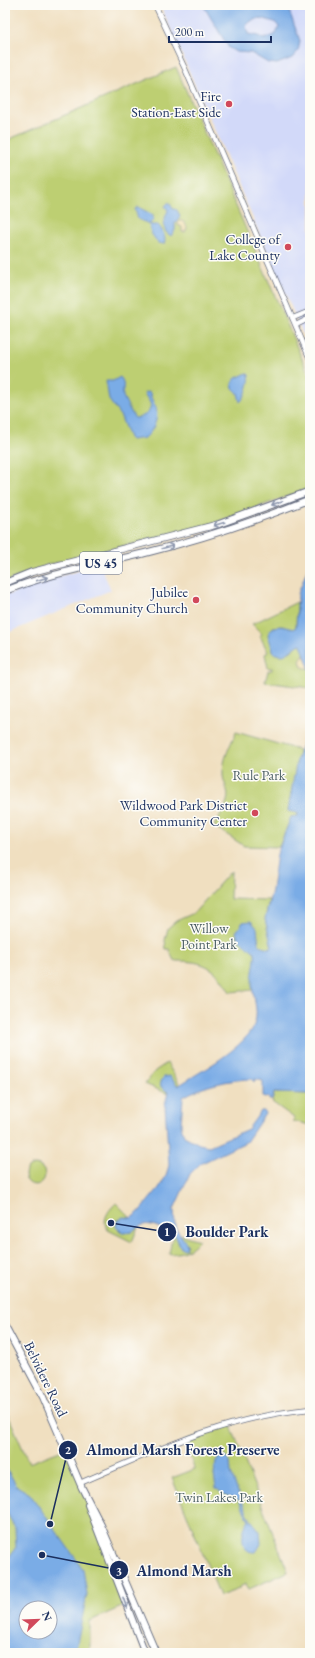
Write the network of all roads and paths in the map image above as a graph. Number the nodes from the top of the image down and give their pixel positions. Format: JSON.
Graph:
{"nodes":[{"id":1,"x":155,"y":5,"type":"edge"},
{"id":2,"x":310,"y":311,"type":"edge"},
{"id":3,"x":293,"y":318,"type":"junction"},
{"id":4,"x":310,"y":318,"type":"edge"},
{"id":5,"x":296,"y":325,"type":"junction"},
{"id":6,"x":310,"y":359,"type":"edge"},
{"id":7,"x":310,"y":490,"type":"edge"},
{"id":8,"x":310,"y":499,"type":"edge"},
{"id":9,"x":5,"y":583,"type":"edge"},
{"id":10,"x":5,"y":591,"type":"edge"},
{"id":11,"x":5,"y":1326,"type":"edge"},
{"id":12,"x":310,"y":1409,"type":"edge"},
{"id":13,"x":81,"y":1486,"type":"junction"},
{"id":14,"x":145,"y":1653,"type":"edge"},
{"id":15,"x":156,"y":1653,"type":"edge"}],
"edges":[{"from":1,"to":3,"type":"street"},
{"from":2,"to":3,"type":"street"},
{"from":3,"to":5,"type":"street"},
{"from":4,"to":5,"type":"street"},
{"from":5,"to":6,"type":"street"},
{"from":7,"to":9,"type":"main road","number":"US 45","one_way":true},
{"from":10,"to":8,"type":"main road","number":"US 45","one_way":true},
{"from":11,"to":13,"type":"main road","name":"Belvidere Road"},
{"from":12,"to":13,"type":"street"},
{"from":13,"to":14,"type":"main road","name":"Belvidere Road","one_way":true},
{"from":13,"to":15,"type":"main road","name":"Belvidere Road"}]}
